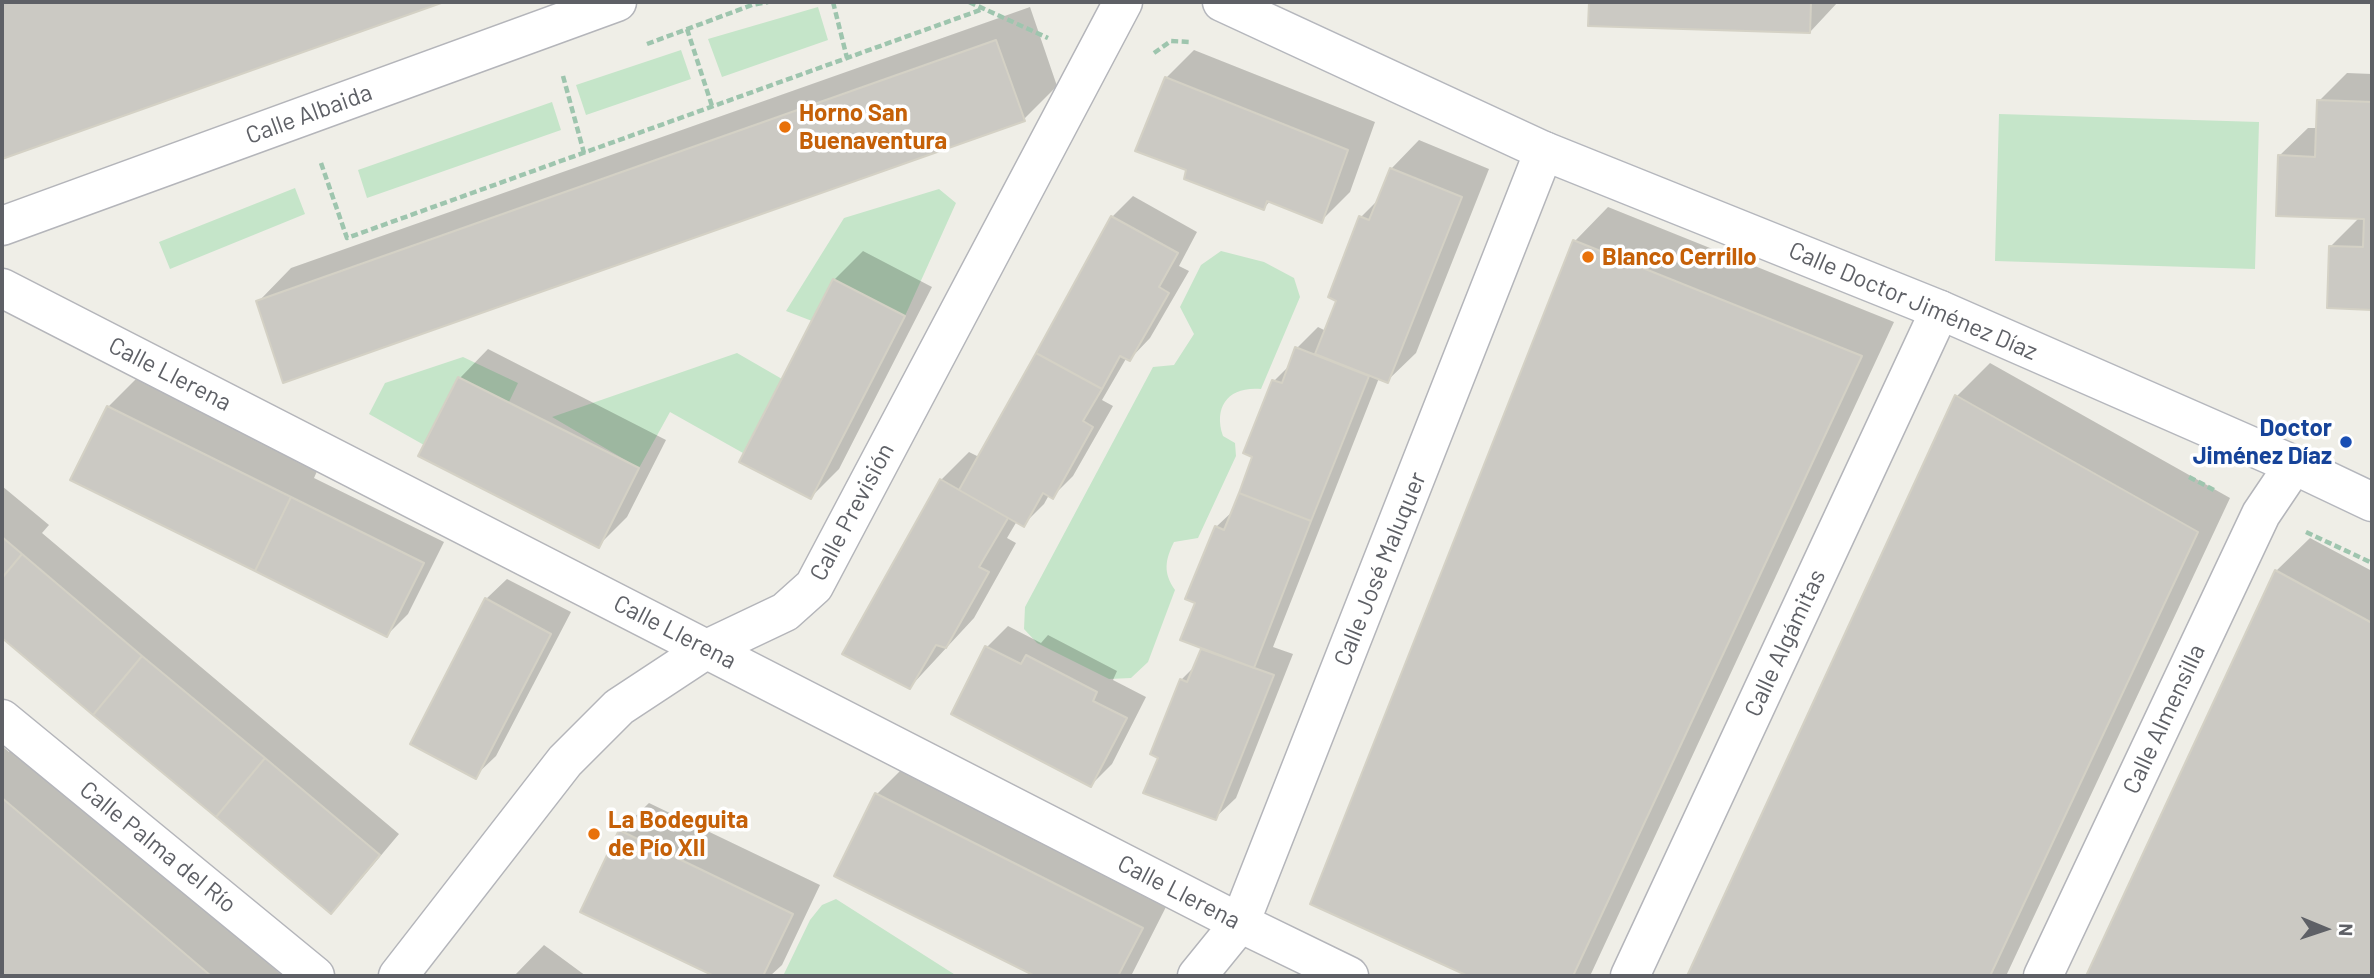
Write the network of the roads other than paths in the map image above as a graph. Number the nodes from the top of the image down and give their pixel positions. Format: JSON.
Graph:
{"nodes":[{"id":1,"x":617,"y":2,"type":"edge"},
{"id":2,"x":1123,"y":2,"type":"edge"},
{"id":3,"x":1222,"y":2,"type":"edge"},
{"id":4,"x":1544,"y":151,"type":"junction"},
{"id":5,"x":2,"y":226,"type":"edge"},
{"id":6,"x":2,"y":288,"type":"edge"},
{"id":7,"x":1940,"y":310,"type":"junction"},
{"id":8,"x":2294,"y":465,"type":"junction"},
{"id":9,"x":2372,"y":502,"type":"edge"},
{"id":10,"x":708,"y":649,"type":"junction"},
{"id":11,"x":2,"y":719,"type":"edge"},
{"id":12,"x":1240,"y":923,"type":"junction"},
{"id":13,"x":315,"y":976,"type":"edge"},
{"id":14,"x":398,"y":976,"type":"edge"},
{"id":15,"x":1197,"y":976,"type":"edge"},
{"id":16,"x":1349,"y":976,"type":"edge"},
{"id":17,"x":1630,"y":976,"type":"edge"},
{"id":18,"x":2043,"y":976,"type":"edge"}],
"edges":[{"from":1,"to":5,"type":"street","name":"Calle Albaida"},
{"from":2,"to":10,"type":"street","name":"Calle Previsión"},
{"from":3,"to":4,"type":"street","name":"Calle Doctor Jiménez Díaz"},
{"from":4,"to":7,"type":"street","name":"Calle Doctor Jiménez Díaz"},
{"from":4,"to":12,"type":"street","name":"Calle José Maluquer"},
{"from":6,"to":10,"type":"street","name":"Calle Llerena"},
{"from":7,"to":8,"type":"street","name":"Calle Doctor Jiménez Díaz"},
{"from":7,"to":17,"type":"street","name":"Calle Algámitas"},
{"from":8,"to":9,"type":"street","name":"Calle Doctor Jiménez Díaz"},
{"from":8,"to":18,"type":"street","name":"Calle Almensilla"},
{"from":10,"to":12,"type":"street","name":"Calle Llerena"},
{"from":10,"to":14,"type":"street","name":"Calle Previsión"},
{"from":11,"to":13,"type":"street","name":"Calle Palma del Río"},
{"from":12,"to":15,"type":"street","name":"Calle José Maluquer"},
{"from":12,"to":16,"type":"street","name":"Calle Llerena"}]}
